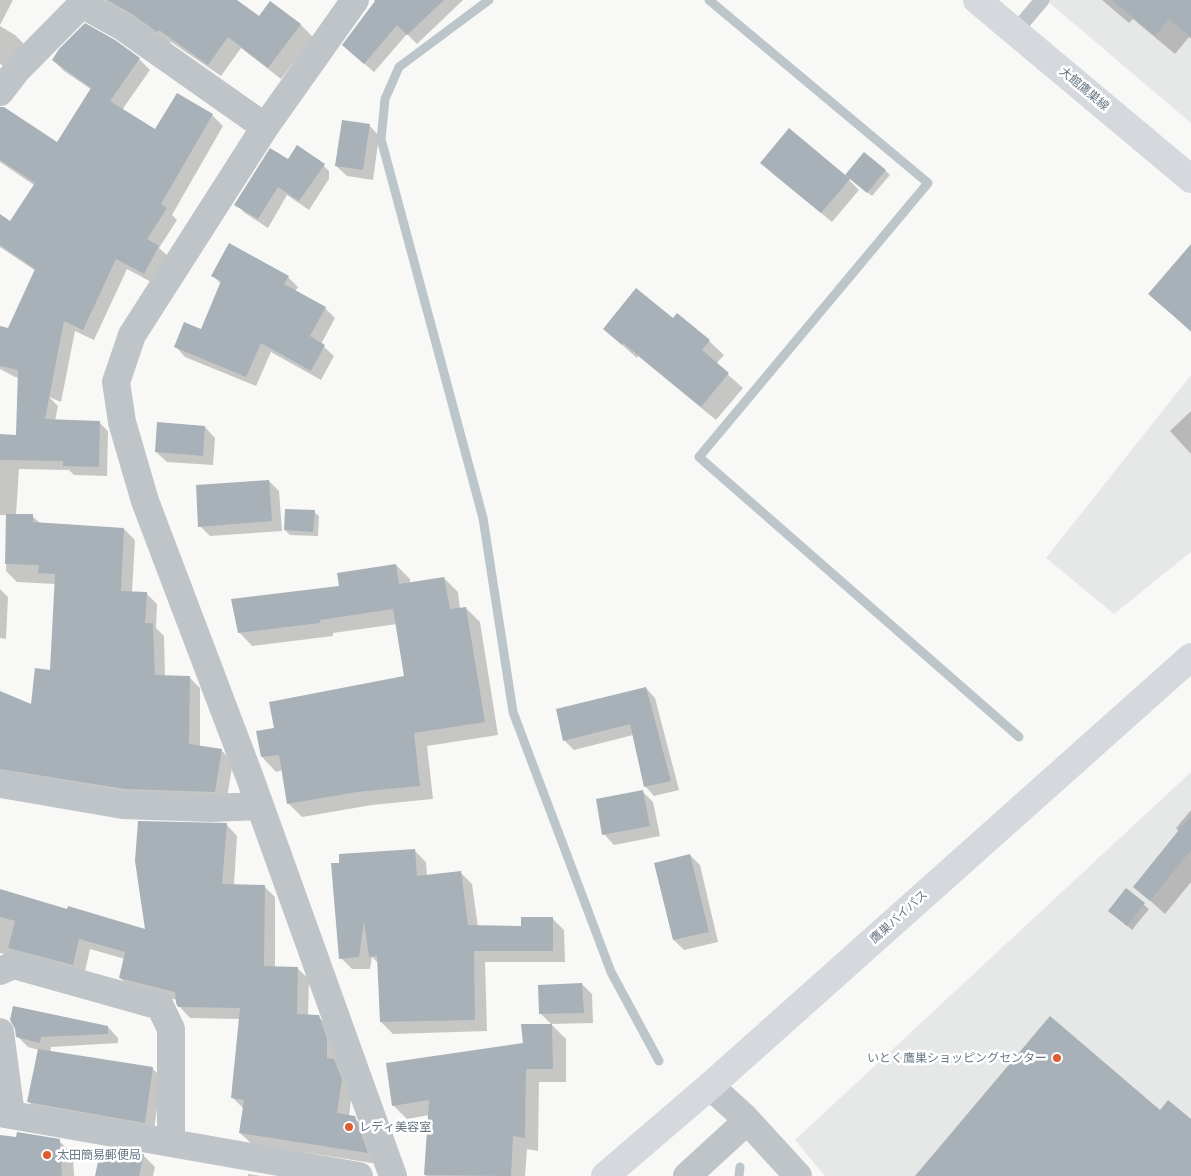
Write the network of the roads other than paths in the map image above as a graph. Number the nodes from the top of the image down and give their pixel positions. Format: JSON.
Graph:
{"nodes":[{"id":1,"x":355,"y":0,"type":"edge"},
{"id":2,"x":977,"y":0,"type":"edge"},
{"id":3,"x":1042,"y":0,"type":"edge"},
{"id":4,"x":1015,"y":32,"type":"junction"},
{"id":5,"x":0,"y":92,"type":"edge"},
{"id":6,"x":265,"y":127,"type":"junction"},
{"id":7,"x":1191,"y":179,"type":"edge"},
{"id":8,"x":1191,"y":657,"type":"edge"},
{"id":9,"x":1,"y":784,"type":"edge"},
{"id":10,"x":260,"y":806,"type":"junction"},
{"id":11,"x":0,"y":971,"type":"edge"},
{"id":12,"x":0,"y":1032,"type":"edge"},
{"id":13,"x":710,"y":1086,"type":"junction"},
{"id":14,"x":5,"y":1114,"type":"edge"},
{"id":15,"x":747,"y":1121,"type":"junction"},
{"id":16,"x":172,"y":1142,"type":"junction"},
{"id":17,"x":354,"y":1176,"type":"edge"},
{"id":18,"x":393,"y":1176,"type":"edge"},
{"id":19,"x":605,"y":1176,"type":"edge"},
{"id":20,"x":688,"y":1176,"type":"edge"},
{"id":21,"x":798,"y":1176,"type":"edge"}],
"edges":[{"from":1,"to":6,"type":"street"},
{"from":2,"to":4,"type":"main road","name":"大館鷹巣線"},
{"from":3,"to":4,"type":"lane"},
{"from":4,"to":7,"type":"main road","name":"大館鷹巣線"},
{"from":5,"to":6,"type":"street"},
{"from":6,"to":10,"type":"street"},
{"from":8,"to":13,"type":"main road","name":"鷹巣バイパス"},
{"from":9,"to":10,"type":"street"},
{"from":10,"to":18,"type":"street"},
{"from":11,"to":16,"type":"street"},
{"from":12,"to":14,"type":"street"},
{"from":13,"to":15,"type":"street"},
{"from":13,"to":19,"type":"main road","name":"鷹巣バイパス"},
{"from":14,"to":16,"type":"street"},
{"from":15,"to":20,"type":"street"},
{"from":15,"to":21,"type":"street"},
{"from":16,"to":17,"type":"street"}]}
